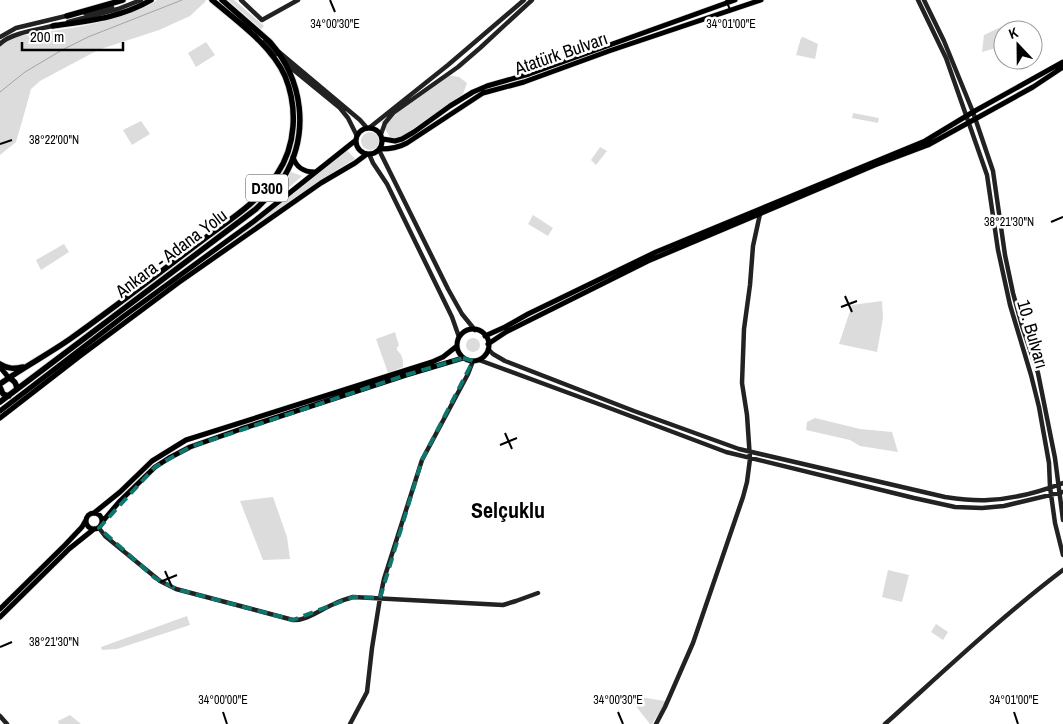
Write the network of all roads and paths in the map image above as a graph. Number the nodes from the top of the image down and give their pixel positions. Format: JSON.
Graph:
{"nodes":[{"id":1,"x":123,"y":0,"type":"edge"},
{"id":2,"x":134,"y":0,"type":"edge"},
{"id":3,"x":141,"y":0,"type":"edge"},
{"id":4,"x":151,"y":0,"type":"edge"},
{"id":5,"x":212,"y":0,"type":"edge"},
{"id":6,"x":222,"y":0,"type":"edge"},
{"id":7,"x":241,"y":0,"type":"edge"},
{"id":8,"x":298,"y":0,"type":"edge"},
{"id":9,"x":524,"y":0,"type":"edge"},
{"id":10,"x":532,"y":0,"type":"edge"},
{"id":11,"x":735,"y":0,"type":"edge"},
{"id":12,"x":761,"y":0,"type":"edge"},
{"id":13,"x":918,"y":0,"type":"edge"},
{"id":14,"x":924,"y":0,"type":"edge"},
{"id":15,"x":67,"y":16,"type":"junction"},
{"id":16,"x":53,"y":26,"type":"junction"},
{"id":17,"x":249,"y":31,"type":"junction"},
{"id":18,"x":0,"y":37,"type":"edge"},
{"id":19,"x":0,"y":44,"type":"edge"},
{"id":20,"x":276,"y":49,"type":"junction"},
{"id":21,"x":1063,"y":62,"type":"edge"},
{"id":22,"x":287,"y":65,"type":"junction"},
{"id":23,"x":1063,"y":67,"type":"edge"},
{"id":24,"x":973,"y":112,"type":"junction"},
{"id":25,"x":966,"y":116,"type":"junction"},
{"id":26,"x":975,"y":118,"type":"junction"},
{"id":27,"x":969,"y":122,"type":"junction"},
{"id":28,"x":368,"y":128,"type":"junction"},
{"id":29,"x":382,"y":136,"type":"junction"},
{"id":30,"x":356,"y":138,"type":"junction"},
{"id":31,"x":380,"y":149,"type":"junction"},
{"id":32,"x":368,"y":154,"type":"junction"},
{"id":33,"x":293,"y":156,"type":"junction"},
{"id":34,"x":315,"y":172,"type":"junction"},
{"id":35,"x":760,"y":214,"type":"junction"},
{"id":36,"x":627,"y":269,"type":"junction"},
{"id":37,"x":475,"y":330,"type":"junction"},
{"id":38,"x":485,"y":336,"type":"junction"},
{"id":39,"x":459,"y":337,"type":"junction"},
{"id":40,"x":457,"y":346,"type":"junction"},
{"id":41,"x":488,"y":347,"type":"junction"},
{"id":42,"x":463,"y":358,"type":"junction"},
{"id":43,"x":476,"y":360,"type":"junction"},
{"id":44,"x":0,"y":366,"type":"edge"},
{"id":45,"x":27,"y":366,"type":"junction"},
{"id":46,"x":8,"y":378,"type":"junction"},
{"id":47,"x":0,"y":386,"type":"edge"},
{"id":48,"x":17,"y":389,"type":"junction"},
{"id":49,"x":12,"y":401,"type":"junction"},
{"id":50,"x":0,"y":402,"type":"edge"},
{"id":51,"x":2,"y":412,"type":"edge"},
{"id":52,"x":0,"y":418,"type":"edge"},
{"id":53,"x":750,"y":451,"type":"junction"},
{"id":54,"x":750,"y":459,"type":"junction"},
{"id":55,"x":1057,"y":468,"type":"junction"},
{"id":56,"x":1050,"y":470,"type":"junction"},
{"id":57,"x":1063,"y":476,"type":"edge"},
{"id":58,"x":1061,"y":484,"type":"edge"},
{"id":59,"x":1050,"y":487,"type":"junction"},
{"id":60,"x":1061,"y":492,"type":"edge"},
{"id":61,"x":1033,"y":493,"type":"junction"},
{"id":62,"x":1051,"y":495,"type":"junction"},
{"id":63,"x":94,"y":513,"type":"junction"},
{"id":64,"x":86,"y":520,"type":"junction"},
{"id":65,"x":102,"y":520,"type":"junction"},
{"id":66,"x":1063,"y":520,"type":"edge"},
{"id":67,"x":96,"y":529,"type":"junction"},
{"id":68,"x":1063,"y":555,"type":"edge"},
{"id":69,"x":1063,"y":570,"type":"edge"},
{"id":70,"x":538,"y":593,"type":"dead end"},
{"id":71,"x":380,"y":598,"type":"junction"},
{"id":72,"x":0,"y":609,"type":"edge"},
{"id":73,"x":0,"y":617,"type":"edge"},
{"id":74,"x":0,"y":716,"type":"edge"},
{"id":75,"x":7,"y":724,"type":"edge"},
{"id":76,"x":350,"y":724,"type":"edge"},
{"id":77,"x":656,"y":724,"type":"edge"},
{"id":78,"x":885,"y":724,"type":"edge"}],
"edges":[{"from":1,"to":15,"type":"highway"},
{"from":2,"to":15,"type":"main road"},
{"from":3,"to":16,"type":"main road"},
{"from":4,"to":16,"type":"highway"},
{"from":5,"to":17,"type":"highway","name":"Ankara - Adana Yolu","number":"D300"},
{"from":6,"to":20,"type":"highway","name":"Ankara - Adana Yolu","number":"D300"},
{"from":7,"to":8,"type":"main road"},
{"from":9,"to":28,"type":"main road"},
{"from":10,"to":29,"type":"main road"},
{"from":11,"to":29,"type":"main road","name":"Atatürk Bulvarı"},
{"from":12,"to":31,"type":"main road","name":"Atatürk Bulvarı"},
{"from":13,"to":25,"type":"main road","name":"10. Bulvarı"},
{"from":14,"to":24,"type":"main road","name":"10. Bulvarı"},
{"from":15,"to":18,"type":"main road"},
{"from":16,"to":19,"type":"main road"},
{"from":17,"to":22,"type":"main road"},
{"from":17,"to":45,"type":"highway","name":"Ankara - Adana Yolu","number":"D300"},
{"from":20,"to":22,"type":"highway","name":"Ankara - Adana Yolu","number":"D300"},
{"from":20,"to":28,"type":"main road"},
{"from":21,"to":24,"type":"main road"},
{"from":22,"to":30,"type":"main road"},
{"from":22,"to":33,"type":"highway","name":"Ankara - Adana Yolu","number":"D300"},
{"from":23,"to":26,"type":"main road"},
{"from":24,"to":25,"type":"main road"},
{"from":24,"to":26,"type":"main road","name":"10. Bulvarı"},
{"from":25,"to":27,"type":"main road","name":"10. Bulvarı"},
{"from":25,"to":36,"type":"main road"},
{"from":26,"to":27,"type":"main road"},
{"from":26,"to":55,"type":"main road","name":"10. Bulvarı"},
{"from":27,"to":35,"type":"main road"},
{"from":27,"to":56,"type":"main road","name":"10. Bulvarı"},
{"from":28,"to":29,"type":"main road"},
{"from":28,"to":30,"type":"main road"},
{"from":29,"to":31,"type":"main road"},
{"from":30,"to":32,"type":"main road"},
{"from":30,"to":34,"type":"main road"},
{"from":31,"to":32,"type":"main road"},
{"from":31,"to":37,"type":"main road"},
{"from":32,"to":39,"type":"main road"},
{"from":32,"to":49,"type":"main road"},
{"from":33,"to":34,"type":"main road"},
{"from":33,"to":48,"type":"highway","name":"Ankara - Adana Yolu","number":"D300"},
{"from":34,"to":49,"type":"main road"},
{"from":35,"to":36,"type":"main road"},
{"from":35,"to":53,"type":"main road"},
{"from":36,"to":38,"type":"main road"},
{"from":36,"to":41,"type":"main road"},
{"from":37,"to":38,"type":"main road"},
{"from":37,"to":39,"type":"main road"},
{"from":38,"to":41,"type":"main road"},
{"from":39,"to":40,"type":"main road"},
{"from":40,"to":42,"type":"main road"},
{"from":40,"to":63,"type":"main road"},
{"from":41,"to":43,"type":"main road"},
{"from":41,"to":53,"type":"main road"},
{"from":42,"to":43,"type":"main road"},
{"from":42,"to":65,"type":"main road"},
{"from":43,"to":54,"type":"main road"},
{"from":43,"to":71,"type":"main road"},
{"from":44,"to":45,"type":"highway"},
{"from":44,"to":46,"type":"main road"},
{"from":45,"to":46,"type":"highway","name":"Ankara - Adana Yolu","number":"D300"},
{"from":46,"to":47,"type":"highway","name":"Ankara - Adana Yolu","number":"D300"},
{"from":46,"to":48,"type":"highway"},
{"from":47,"to":49,"type":"highway"},
{"from":48,"to":49,"type":"highway","name":"Ankara - Adana Yolu","number":"D300"},
{"from":49,"to":50,"type":"highway","name":"Ankara - Adana Yolu","number":"D300"},
{"from":49,"to":51,"type":"main road"},
{"from":51,"to":52,"type":"main road"},
{"from":53,"to":54,"type":"main road"},
{"from":53,"to":61,"type":"main road"},
{"from":54,"to":62,"type":"main road"},
{"from":54,"to":77,"type":"main road"},
{"from":55,"to":57,"type":"main road"},
{"from":55,"to":58,"type":"main road","name":"10. Bulvarı"},
{"from":56,"to":59,"type":"main road","name":"10. Bulvarı"},
{"from":56,"to":61,"type":"main road"},
{"from":58,"to":59,"type":"main road"},
{"from":58,"to":60,"type":"main road","name":"10. Bulvarı"},
{"from":59,"to":61,"type":"main road"},
{"from":59,"to":62,"type":"main road","name":"10. Bulvarı"},
{"from":60,"to":62,"type":"main road"},
{"from":60,"to":66,"type":"main road","name":"10. Bulvarı"},
{"from":62,"to":68,"type":"main road","name":"10. Bulvarı"},
{"from":63,"to":64,"type":"main road"},
{"from":63,"to":65,"type":"main road"},
{"from":64,"to":67,"type":"main road"},
{"from":64,"to":72,"type":"main road"},
{"from":65,"to":67,"type":"main road"},
{"from":67,"to":71,"type":"main road"},
{"from":67,"to":73,"type":"main road"},
{"from":69,"to":78,"type":"main road"},
{"from":70,"to":71,"type":"main road"},
{"from":71,"to":76,"type":"main road"},
{"from":74,"to":75,"type":"main road"}]}
